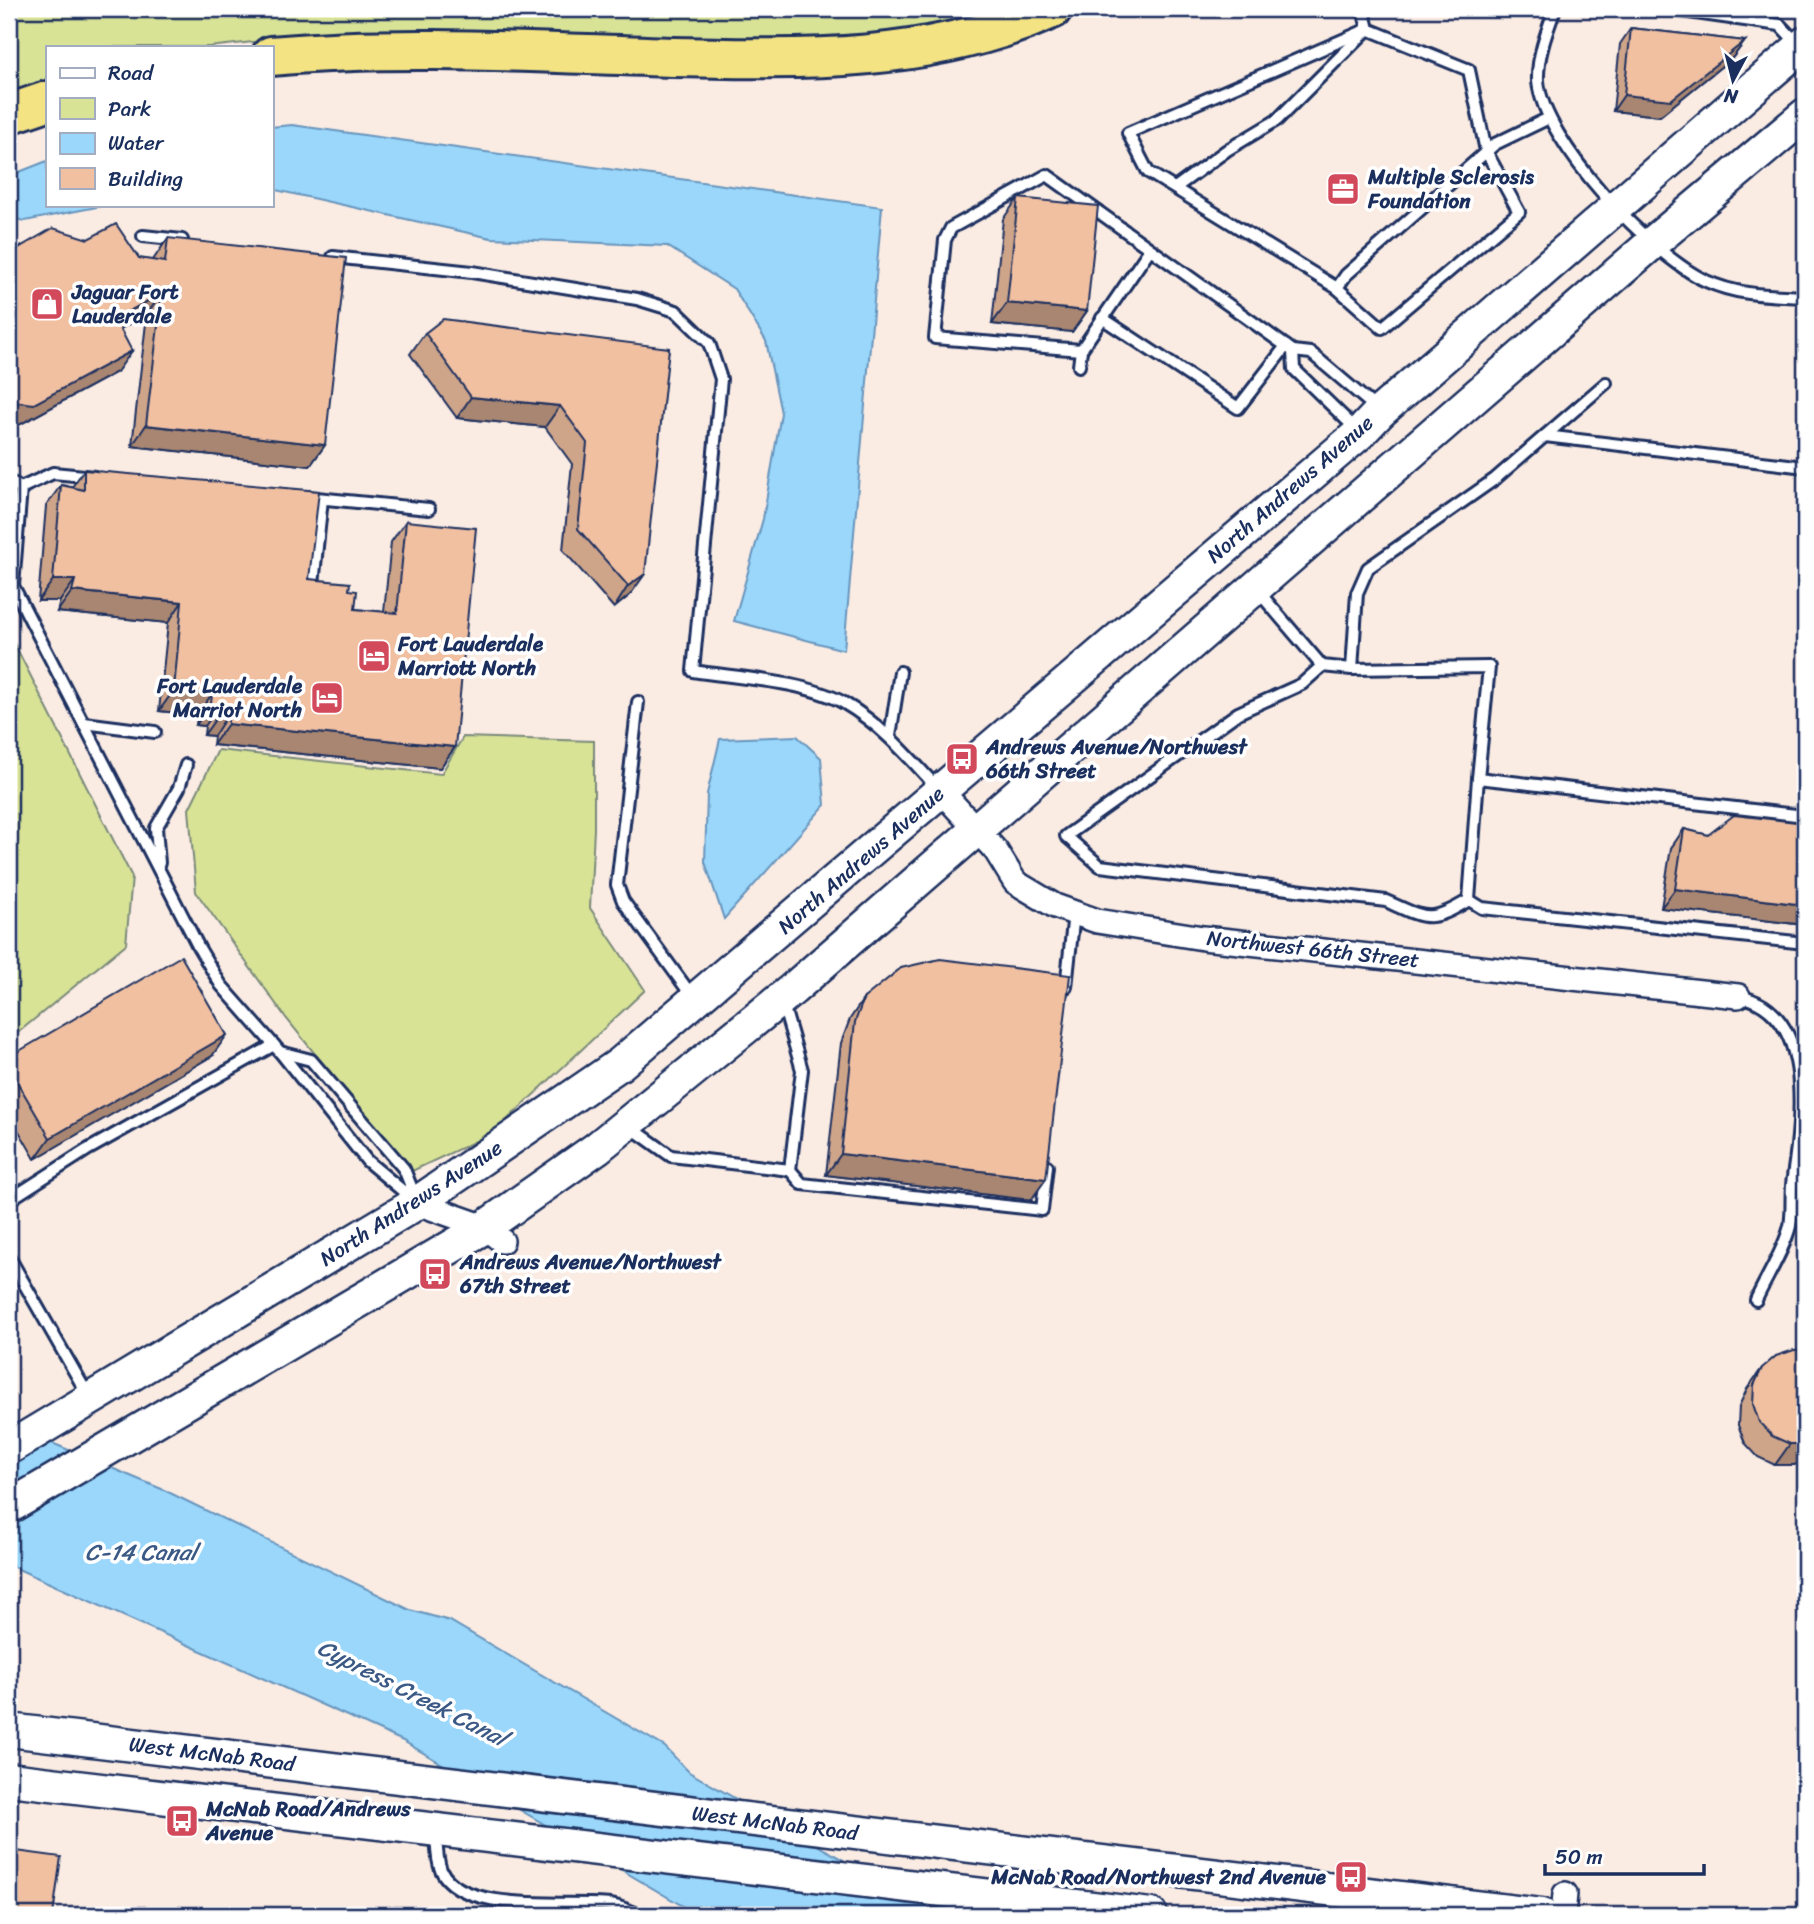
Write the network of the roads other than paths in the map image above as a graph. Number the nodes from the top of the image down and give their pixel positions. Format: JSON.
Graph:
{"nodes":[{"id":1,"x":1052,"y":9,"type":"edge"},
{"id":2,"x":1363,"y":9,"type":"edge"},
{"id":3,"x":1555,"y":9,"type":"edge"},
{"id":4,"x":1667,"y":9,"type":"edge"},
{"id":5,"x":1368,"y":29,"type":"junction"},
{"id":6,"x":1803,"y":45,"type":"edge"},
{"id":7,"x":273,"y":56,"type":"edge"},
{"id":8,"x":46,"y":101,"type":"edge"},
{"id":9,"x":9,"y":114,"type":"edge"},
{"id":10,"x":1805,"y":115,"type":"edge"},
{"id":11,"x":1549,"y":118,"type":"junction"},
{"id":12,"x":1486,"y":151,"type":"junction"},
{"id":13,"x":1175,"y":188,"type":"junction"},
{"id":14,"x":1617,"y":207,"type":"junction"},
{"id":15,"x":143,"y":236,"type":"dead end"},
{"id":16,"x":198,"y":242,"type":"edge"},
{"id":17,"x":1650,"y":245,"type":"junction"},
{"id":18,"x":1150,"y":249,"type":"junction"},
{"id":19,"x":322,"y":256,"type":"edge"},
{"id":20,"x":1337,"y":288,"type":"junction"},
{"id":21,"x":1805,"y":297,"type":"edge"},
{"id":22,"x":1102,"y":318,"type":"junction"},
{"id":23,"x":1290,"y":348,"type":"junction"},
{"id":24,"x":1081,"y":350,"type":"junction"},
{"id":25,"x":1079,"y":366,"type":"dead end"},
{"id":26,"x":1606,"y":383,"type":"dead end"},
{"id":27,"x":1370,"y":422,"type":"junction"},
{"id":28,"x":1545,"y":436,"type":"junction"},
{"id":29,"x":1805,"y":467,"type":"edge"},
{"id":30,"x":106,"y":478,"type":"edge"},
{"id":31,"x":9,"y":481,"type":"edge"},
{"id":32,"x":21,"y":488,"type":"junction"},
{"id":33,"x":295,"y":496,"type":"edge"},
{"id":34,"x":322,"y":499,"type":"junction"},
{"id":35,"x":429,"y":509,"type":"dead end"},
{"id":36,"x":13,"y":542,"type":"edge"},
{"id":37,"x":1256,"y":587,"type":"junction"},
{"id":38,"x":312,"y":596,"type":"edge"},
{"id":39,"x":1322,"y":666,"type":"junction"},
{"id":40,"x":1352,"y":669,"type":"junction"},
{"id":41,"x":900,"y":672,"type":"dead end"},
{"id":42,"x":638,"y":702,"type":"dead end"},
{"id":43,"x":84,"y":723,"type":"junction"},
{"id":44,"x":155,"y":732,"type":"dead end"},
{"id":45,"x":890,"y":736,"type":"junction"},
{"id":46,"x":186,"y":765,"type":"dead end"},
{"id":47,"x":1478,"y":778,"type":"junction"},
{"id":48,"x":940,"y":791,"type":"junction"},
{"id":49,"x":1805,"y":816,"type":"edge"},
{"id":50,"x":976,"y":830,"type":"junction"},
{"id":51,"x":160,"y":869,"type":"junction"},
{"id":52,"x":1469,"y":900,"type":"junction"},
{"id":53,"x":1074,"y":913,"type":"junction"},
{"id":54,"x":1805,"y":943,"type":"edge"},
{"id":55,"x":1065,"y":994,"type":"edge"},
{"id":56,"x":1738,"y":996,"type":"joint"},
{"id":57,"x":781,"y":999,"type":"junction"},
{"id":58,"x":696,"y":1002,"type":"junction"},
{"id":59,"x":277,"y":1049,"type":"junction"},
{"id":60,"x":626,"y":1124,"type":"junction"},
{"id":61,"x":1803,"y":1128,"type":"edge"},
{"id":62,"x":1048,"y":1156,"type":"edge"},
{"id":63,"x":790,"y":1170,"type":"junction"},
{"id":64,"x":9,"y":1200,"type":"edge"},
{"id":65,"x":418,"y":1203,"type":"junction"},
{"id":66,"x":493,"y":1234,"type":"junction"},
{"id":67,"x":9,"y":1257,"type":"edge"},
{"id":68,"x":1756,"y":1300,"type":"dead end"},
{"id":69,"x":89,"y":1397,"type":"junction"},
{"id":70,"x":9,"y":1448,"type":"edge"},
{"id":71,"x":9,"y":1507,"type":"edge"},
{"id":72,"x":9,"y":1730,"type":"edge"},
{"id":73,"x":336,"y":1769,"type":"junction"},
{"id":74,"x":9,"y":1779,"type":"edge"},
{"id":75,"x":331,"y":1816,"type":"junction"},
{"id":76,"x":436,"y":1829,"type":"junction"},
{"id":77,"x":641,"y":1915,"type":"edge"},
{"id":78,"x":1151,"y":1915,"type":"edge"},
{"id":79,"x":1542,"y":1915,"type":"edge"}],
"edges":[{"from":1,"to":7,"type":"highway"},
{"from":2,"to":5,"type":"lane"},
{"from":3,"to":11,"type":"lane"},
{"from":4,"to":6,"type":"lane"},
{"from":5,"to":12,"type":"lane"},
{"from":5,"to":13,"type":"lane"},
{"from":5,"to":13,"type":"lane"},
{"from":6,"to":14,"type":"main road","name":"North Andrews Avenue"},
{"from":8,"to":9,"type":"highway"},
{"from":10,"to":17,"type":"main road"},
{"from":11,"to":12,"type":"lane"},
{"from":11,"to":14,"type":"lane"},
{"from":12,"to":20,"type":"lane"},
{"from":12,"to":20,"type":"lane"},
{"from":13,"to":20,"type":"lane"},
{"from":14,"to":17,"type":"lane"},
{"from":14,"to":27,"type":"main road","name":"North Andrews Avenue"},
{"from":15,"to":16,"type":"lane"},
{"from":17,"to":21,"type":"lane"},
{"from":17,"to":37,"type":"main road"},
{"from":18,"to":22,"type":"lane"},
{"from":18,"to":23,"type":"lane"},
{"from":18,"to":24,"type":"lane"},
{"from":19,"to":45,"type":"lane"},
{"from":22,"to":23,"type":"lane"},
{"from":22,"to":24,"type":"lane"},
{"from":23,"to":27,"type":"lane"},
{"from":23,"to":27,"type":"lane"},
{"from":24,"to":25,"type":"lane"},
{"from":26,"to":28,"type":"lane"},
{"from":27,"to":48,"type":"main road","name":"North Andrews Avenue"},
{"from":28,"to":29,"type":"lane"},
{"from":28,"to":40,"type":"lane"},
{"from":30,"to":32,"type":"lane"},
{"from":31,"to":32,"type":"lane"},
{"from":32,"to":36,"type":"lane"},
{"from":33,"to":34,"type":"lane"},
{"from":34,"to":35,"type":"lane"},
{"from":34,"to":38,"type":"lane"},
{"from":36,"to":43,"type":"lane"},
{"from":37,"to":39,"type":"lane"},
{"from":37,"to":50,"type":"main road"},
{"from":39,"to":40,"type":"lane"},
{"from":39,"to":52,"type":"lane"},
{"from":40,"to":47,"type":"lane"},
{"from":41,"to":45,"type":"lane"},
{"from":42,"to":58,"type":"lane"},
{"from":43,"to":44,"type":"lane"},
{"from":43,"to":51,"type":"lane"},
{"from":45,"to":48,"type":"lane"},
{"from":46,"to":51,"type":"lane"},
{"from":47,"to":49,"type":"lane"},
{"from":47,"to":52,"type":"lane"},
{"from":48,"to":50,"type":"street","name":"Northwest 66th Street"},
{"from":48,"to":58,"type":"main road","name":"North Andrews Avenue"},
{"from":50,"to":53,"type":"street","name":"Northwest 66th Street"},
{"from":50,"to":57,"type":"main road"},
{"from":51,"to":59,"type":"lane"},
{"from":52,"to":54,"type":"lane"},
{"from":53,"to":55,"type":"lane"},
{"from":53,"to":56,"type":"street","name":"Northwest 66th Street"},
{"from":56,"to":61,"type":"lane"},
{"from":57,"to":60,"type":"main road"},
{"from":57,"to":63,"type":"lane"},
{"from":58,"to":65,"type":"main road","name":"North Andrews Avenue"},
{"from":59,"to":64,"type":"lane"},
{"from":59,"to":65,"type":"lane"},
{"from":59,"to":65,"type":"lane"},
{"from":60,"to":63,"type":"lane"},
{"from":60,"to":66,"type":"main road"},
{"from":61,"to":68,"type":"lane"},
{"from":62,"to":63,"type":"lane"},
{"from":65,"to":66,"type":"street"},
{"from":65,"to":69,"type":"main road","name":"North Andrews Avenue"},
{"from":66,"to":71,"type":"main road"},
{"from":67,"to":69,"type":"lane"},
{"from":69,"to":70,"type":"main road","name":"North Andrews Avenue"},
{"from":72,"to":73,"type":"main road","name":"West McNab Road"},
{"from":73,"to":75,"type":"main road"},
{"from":73,"to":79,"type":"main road","name":"West McNab Road"},
{"from":74,"to":75,"type":"main road"},
{"from":75,"to":76,"type":"main road"},
{"from":76,"to":77,"type":"lane"},
{"from":76,"to":78,"type":"main road"}]}
